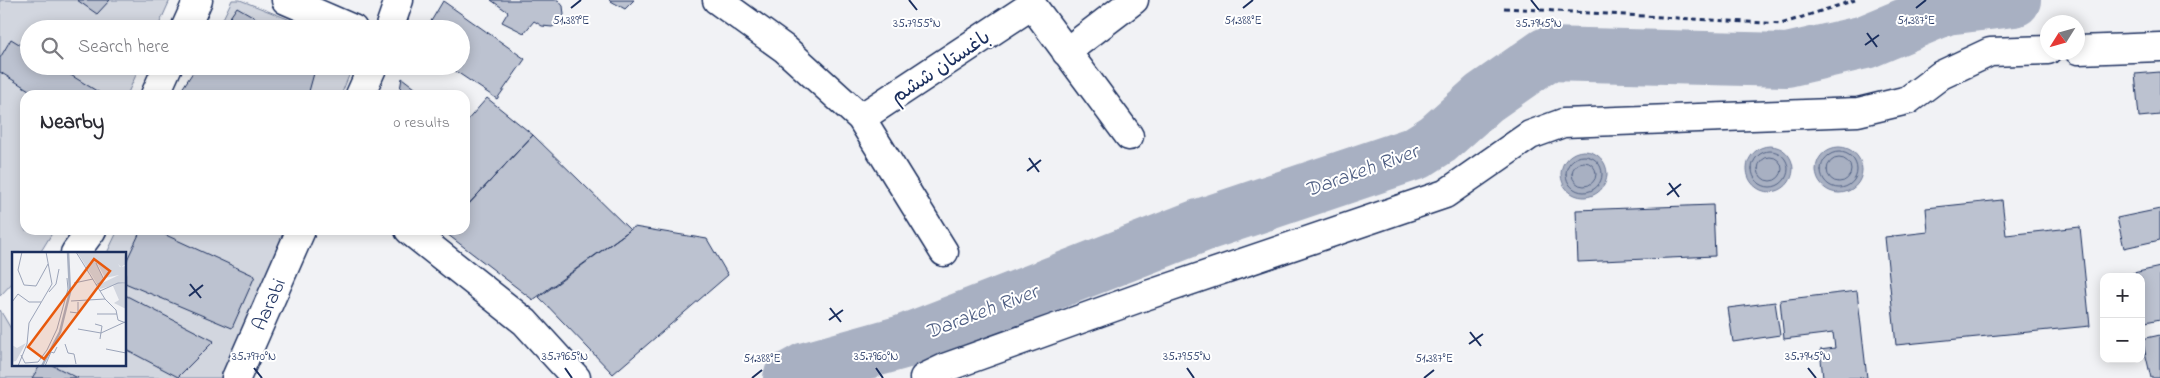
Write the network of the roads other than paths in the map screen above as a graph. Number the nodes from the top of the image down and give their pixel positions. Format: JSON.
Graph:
{"nodes":[{"id":1,"x":198,"y":0,"type":"edge"},
{"id":2,"x":286,"y":0,"type":"edge"},
{"id":3,"x":399,"y":0,"type":"edge"},
{"id":4,"x":717,"y":0,"type":"edge"},
{"id":5,"x":1134,"y":0,"type":"edge"},
{"id":6,"x":189,"y":20,"type":"edge"},
{"id":7,"x":332,"y":20,"type":"edge"},
{"id":8,"x":392,"y":20,"type":"edge"},
{"id":9,"x":2160,"y":47,"type":"edge"},
{"id":10,"x":2040,"y":50,"type":"edge"},
{"id":11,"x":2085,"y":50,"type":"edge"},
{"id":12,"x":1066,"y":52,"type":"junction"},
{"id":13,"x":164,"y":75,"type":"edge"},
{"id":14,"x":369,"y":75,"type":"edge"},
{"id":15,"x":157,"y":90,"type":"edge"},
{"id":16,"x":362,"y":90,"type":"edge"},
{"id":17,"x":862,"y":118,"type":"junction"},
{"id":18,"x":1129,"y":136,"type":"dead end"},
{"id":19,"x":88,"y":235,"type":"edge"},
{"id":20,"x":299,"y":235,"type":"edge"},
{"id":21,"x":415,"y":235,"type":"edge"},
{"id":22,"x":76,"y":252,"type":"edge"},
{"id":23,"x":944,"y":252,"type":"dead end"},
{"id":24,"x":236,"y":378,"type":"edge"},
{"id":25,"x":576,"y":378,"type":"edge"},
{"id":26,"x":924,"y":378,"type":"edge"}],
"edges":[{"from":1,"to":6,"type":"street"},
{"from":2,"to":7,"type":"street"},
{"from":3,"to":8,"type":"street"},
{"from":4,"to":17,"type":"street"},
{"from":5,"to":12,"type":"street"},
{"from":9,"to":11,"type":"street"},
{"from":10,"to":26,"type":"street"},
{"from":12,"to":17,"type":"street","name":"باغستان ششم"},
{"from":12,"to":18,"type":"street","name":"باغستان ششم"},
{"from":13,"to":15,"type":"street"},
{"from":14,"to":16,"type":"street"},
{"from":17,"to":23,"type":"street"},
{"from":19,"to":22,"type":"street"},
{"from":20,"to":24,"type":"street","name":"Aarabi"},
{"from":21,"to":25,"type":"street"}]}
